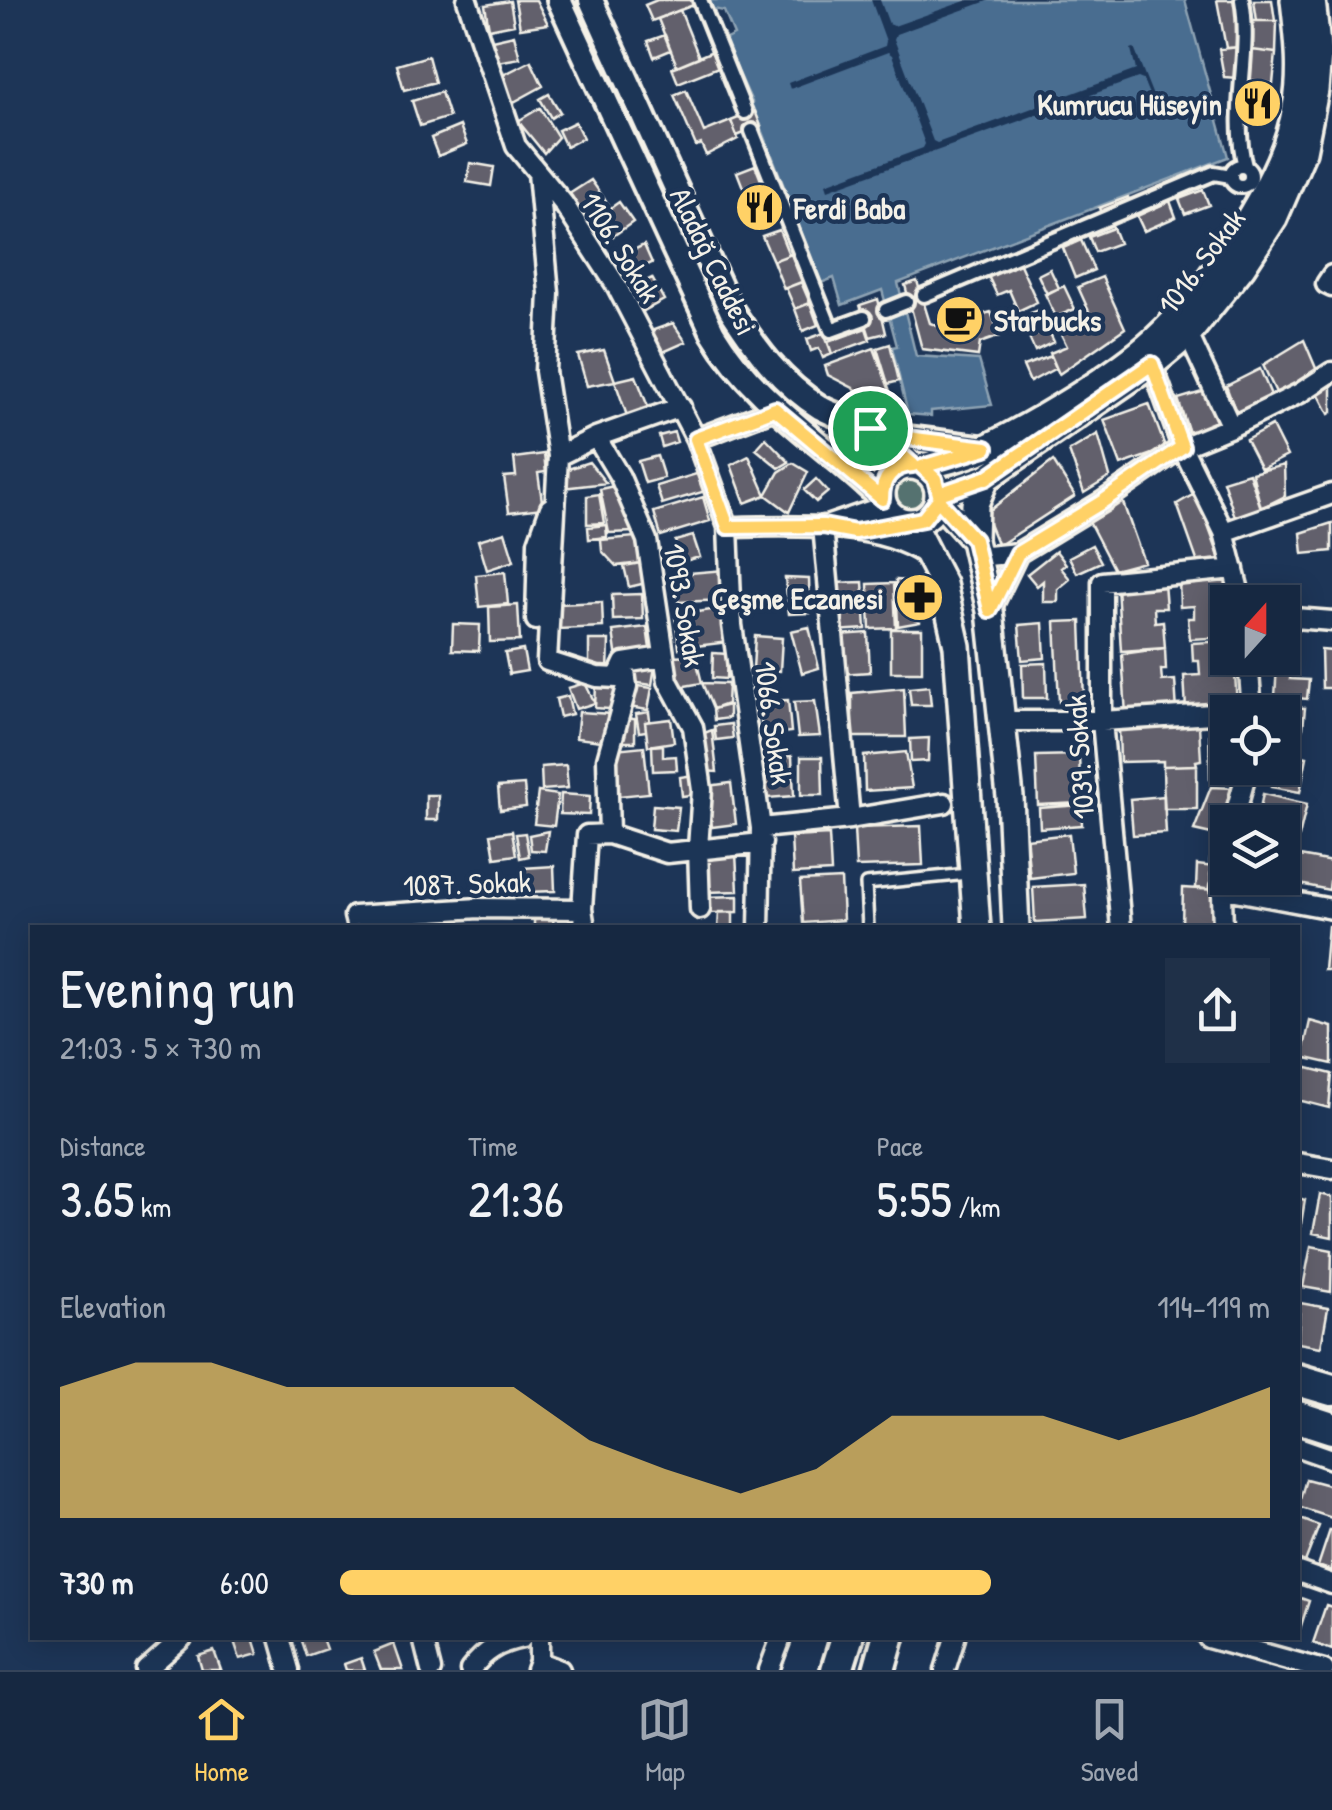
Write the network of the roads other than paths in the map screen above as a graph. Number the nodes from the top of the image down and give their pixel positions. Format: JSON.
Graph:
{"nodes":[{"id":1,"x":467,"y":0,"type":"edge"},
{"id":2,"x":559,"y":0,"type":"edge"},
{"id":3,"x":591,"y":0,"type":"edge"},
{"id":4,"x":700,"y":0,"type":"edge"},
{"id":5,"x":1242,"y":0,"type":"edge"},
{"id":6,"x":1294,"y":0,"type":"edge"},
{"id":7,"x":1312,"y":0,"type":"edge"},
{"id":8,"x":618,"y":60,"type":"junction"},
{"id":9,"x":590,"y":71,"type":"junction"},
{"id":10,"x":745,"y":112,"type":"dead end"},
{"id":11,"x":752,"y":131,"type":"dead end"},
{"id":12,"x":538,"y":173,"type":"junction"},
{"id":13,"x":1256,"y":180,"type":"junction"},
{"id":14,"x":924,"y":295,"type":"dead end"},
{"id":15,"x":906,"y":302,"type":"dead end"},
{"id":16,"x":886,"y":310,"type":"dead end"},
{"id":17,"x":864,"y":318,"type":"dead end"},
{"id":18,"x":1188,"y":334,"type":"junction"},
{"id":19,"x":1152,"y":364,"type":"junction"},
{"id":20,"x":1332,"y":372,"type":"edge"},
{"id":21,"x":681,"y":407,"type":"junction"},
{"id":22,"x":775,"y":409,"type":"junction"},
{"id":23,"x":1231,"y":427,"type":"junction"},
{"id":24,"x":870,"y":428,"type":"junction"},
{"id":25,"x":596,"y":437,"type":"junction"},
{"id":26,"x":696,"y":439,"type":"junction"},
{"id":27,"x":1182,"y":447,"type":"junction"},
{"id":28,"x":986,"y":448,"type":"junction"},
{"id":29,"x":558,"y":456,"type":"junction"},
{"id":30,"x":917,"y":466,"type":"junction"},
{"id":31,"x":986,"y":478,"type":"junction"},
{"id":32,"x":556,"y":494,"type":"junction"},
{"id":33,"x":1332,"y":494,"type":"edge"},
{"id":34,"x":939,"y":497,"type":"junction"},
{"id":35,"x":895,"y":512,"type":"junction"},
{"id":36,"x":823,"y":526,"type":"junction"},
{"id":37,"x":728,"y":527,"type":"junction"},
{"id":38,"x":855,"y":532,"type":"junction"},
{"id":39,"x":1224,"y":532,"type":"junction"},
{"id":40,"x":976,"y":549,"type":"junction"},
{"id":41,"x":1018,"y":553,"type":"junction"},
{"id":42,"x":932,"y":560,"type":"junction"},
{"id":43,"x":1234,"y":569,"type":"junction"},
{"id":44,"x":1238,"y":585,"type":"edge"},
{"id":45,"x":990,"y":610,"type":"junction"},
{"id":46,"x":1300,"y":618,"type":"edge"},
{"id":47,"x":536,"y":620,"type":"dead end"},
{"id":48,"x":1332,"y":621,"type":"edge"},
{"id":49,"x":662,"y":657,"type":"junction"},
{"id":50,"x":624,"y":663,"type":"junction"},
{"id":51,"x":1210,"y":714,"type":"edge"},
{"id":52,"x":1102,"y":720,"type":"junction"},
{"id":53,"x":1003,"y":721,"type":"junction"},
{"id":54,"x":944,"y":803,"type":"dead end"},
{"id":55,"x":850,"y":819,"type":"junction"},
{"id":56,"x":608,"y":834,"type":"junction"},
{"id":57,"x":761,"y":835,"type":"junction"},
{"id":58,"x":698,"y":848,"type":"junction"},
{"id":59,"x":973,"y":874,"type":"junction"},
{"id":60,"x":1220,"y":895,"type":"edge"},
{"id":61,"x":1257,"y":895,"type":"edge"},
{"id":62,"x":700,"y":909,"type":"dead end"},
{"id":63,"x":1332,"y":909,"type":"edge"},
{"id":64,"x":584,"y":918,"type":"edge"},
{"id":65,"x":356,"y":922,"type":"edge"},
{"id":66,"x":760,"y":925,"type":"edge"},
{"id":67,"x":868,"y":925,"type":"edge"},
{"id":68,"x":977,"y":925,"type":"edge"},
{"id":69,"x":1016,"y":925,"type":"edge"},
{"id":70,"x":1120,"y":925,"type":"edge"},
{"id":71,"x":1222,"y":925,"type":"edge"},
{"id":72,"x":1300,"y":1163,"type":"edge"},
{"id":73,"x":1332,"y":1169,"type":"edge"},
{"id":74,"x":1300,"y":1381,"type":"edge"},
{"id":75,"x":1332,"y":1390,"type":"edge"},
{"id":76,"x":1300,"y":1419,"type":"edge"},
{"id":77,"x":1332,"y":1428,"type":"edge"},
{"id":78,"x":1300,"y":1449,"type":"edge"},
{"id":79,"x":1332,"y":1459,"type":"edge"},
{"id":80,"x":1300,"y":1573,"type":"edge"},
{"id":81,"x":1332,"y":1584,"type":"edge"},
{"id":82,"x":180,"y":1640,"type":"edge"},
{"id":83,"x":281,"y":1640,"type":"edge"},
{"id":84,"x":424,"y":1640,"type":"edge"},
{"id":85,"x":512,"y":1640,"type":"edge"},
{"id":86,"x":539,"y":1640,"type":"edge"},
{"id":87,"x":780,"y":1640,"type":"edge"},
{"id":88,"x":846,"y":1640,"type":"edge"},
{"id":89,"x":887,"y":1640,"type":"edge"},
{"id":90,"x":955,"y":1640,"type":"edge"},
{"id":91,"x":1215,"y":1640,"type":"edge"},
{"id":92,"x":538,"y":1666,"type":"edge"},
{"id":93,"x":146,"y":1670,"type":"edge"},
{"id":94,"x":290,"y":1670,"type":"edge"},
{"id":95,"x":431,"y":1670,"type":"edge"},
{"id":96,"x":470,"y":1670,"type":"edge"},
{"id":97,"x":560,"y":1670,"type":"edge"},
{"id":98,"x":770,"y":1670,"type":"edge"},
{"id":99,"x":837,"y":1670,"type":"edge"},
{"id":100,"x":878,"y":1670,"type":"edge"},
{"id":101,"x":945,"y":1670,"type":"edge"},
{"id":102,"x":1324,"y":1670,"type":"edge"}],
"edges":[{"from":1,"to":12,"type":"street","name":"1106. Sokak"},
{"from":2,"to":9,"type":"street","name":"Aladağ Caddesi"},
{"from":3,"to":8,"type":"street","name":"Aladağ Caddesi"},
{"from":4,"to":10,"type":"street"},
{"from":5,"to":13,"type":"street"},
{"from":6,"to":13,"type":"main road","name":"1016. Sokak"},
{"from":7,"to":18,"type":"main road","name":"1016. Sokak"},
{"from":8,"to":9,"type":"street"},
{"from":8,"to":24,"type":"street","name":"Aladağ Caddesi"},
{"from":9,"to":22,"type":"street","name":"Aladağ Caddesi"},
{"from":11,"to":17,"type":"street"},
{"from":12,"to":21,"type":"street","name":"1106. Sokak"},
{"from":12,"to":29,"type":"street"},
{"from":13,"to":14,"type":"street"},
{"from":13,"to":28,"type":"main road","name":"1016. Sokak"},
{"from":15,"to":16,"type":"street"},
{"from":18,"to":19,"type":"main road","name":"1016. Sokak"},
{"from":18,"to":23,"type":"street"},
{"from":19,"to":27,"type":"street"},
{"from":19,"to":31,"type":"main road","name":"1016. Sokak"},
{"from":20,"to":23,"type":"street"},
{"from":21,"to":25,"type":"street"},
{"from":21,"to":26,"type":"street","name":"1106. Sokak"},
{"from":22,"to":26,"type":"street"},
{"from":22,"to":35,"type":"street","name":"Aladağ Caddesi"},
{"from":23,"to":27,"type":"street"},
{"from":24,"to":28,"type":"street"},
{"from":24,"to":30,"type":"street","name":"Aladağ Caddesi"},
{"from":25,"to":29,"type":"street"},
{"from":25,"to":49,"type":"street","name":"1093. Sokak"},
{"from":26,"to":37,"type":"street","name":"1106. Sokak"},
{"from":27,"to":39,"type":"street"},
{"from":27,"to":41,"type":"street"},
{"from":28,"to":30,"type":"main road","name":"1016. Sokak"},
{"from":29,"to":32,"type":"street"},
{"from":30,"to":34,"type":"main road"},
{"from":30,"to":35,"type":"main road"},
{"from":31,"to":34,"type":"main road","name":"1016. Sokak"},
{"from":31,"to":40,"type":"main road"},
{"from":32,"to":47,"type":"street"},
{"from":32,"to":50,"type":"street"},
{"from":33,"to":39,"type":"street"},
{"from":34,"to":35,"type":"main road"},
{"from":34,"to":40,"type":"main road"},
{"from":35,"to":36,"type":"street"},
{"from":35,"to":38,"type":"street"},
{"from":35,"to":42,"type":"main road"},
{"from":36,"to":37,"type":"street"},
{"from":36,"to":38,"type":"street"},
{"from":36,"to":55,"type":"street"},
{"from":37,"to":57,"type":"street","name":"1066. Sokak"},
{"from":38,"to":42,"type":"street"},
{"from":39,"to":43,"type":"street"},
{"from":40,"to":41,"type":"street"},
{"from":40,"to":45,"type":"main road"},
{"from":41,"to":45,"type":"street"},
{"from":42,"to":59,"type":"main road"},
{"from":43,"to":44,"type":"street"},
{"from":43,"to":52,"type":"street","name":"1039. Sokak"},
{"from":45,"to":53,"type":"main road"},
{"from":46,"to":48,"type":"street"},
{"from":49,"to":50,"type":"street"},
{"from":49,"to":58,"type":"street","name":"1093. Sokak"},
{"from":50,"to":56,"type":"street"},
{"from":51,"to":52,"type":"street"},
{"from":52,"to":53,"type":"street"},
{"from":52,"to":70,"type":"street","name":"1039. Sokak"},
{"from":53,"to":69,"type":"main road"},
{"from":54,"to":55,"type":"street"},
{"from":55,"to":57,"type":"street"},
{"from":56,"to":58,"type":"street"},
{"from":56,"to":64,"type":"street"},
{"from":57,"to":58,"type":"street"},
{"from":57,"to":66,"type":"street","name":"1066. Sokak"},
{"from":58,"to":62,"type":"street","name":"1093. Sokak"},
{"from":59,"to":67,"type":"lane"},
{"from":59,"to":68,"type":"main road"},
{"from":60,"to":71,"type":"street"},
{"from":61,"to":63,"type":"street"},
{"from":64,"to":65,"type":"street","name":"1087. Sokak"},
{"from":72,"to":73,"type":"street"},
{"from":74,"to":75,"type":"highway"},
{"from":76,"to":77,"type":"highway"},
{"from":78,"to":79,"type":"street"},
{"from":80,"to":81,"type":"street"},
{"from":82,"to":93,"type":"street"},
{"from":83,"to":94,"type":"street"},
{"from":84,"to":95,"type":"street"},
{"from":85,"to":96,"type":"street"},
{"from":86,"to":92,"type":"street"},
{"from":87,"to":98,"type":"street"},
{"from":88,"to":99,"type":"highway"},
{"from":89,"to":100,"type":"highway"},
{"from":90,"to":101,"type":"street"},
{"from":91,"to":102,"type":"street"},
{"from":92,"to":97,"type":"street"}]}
